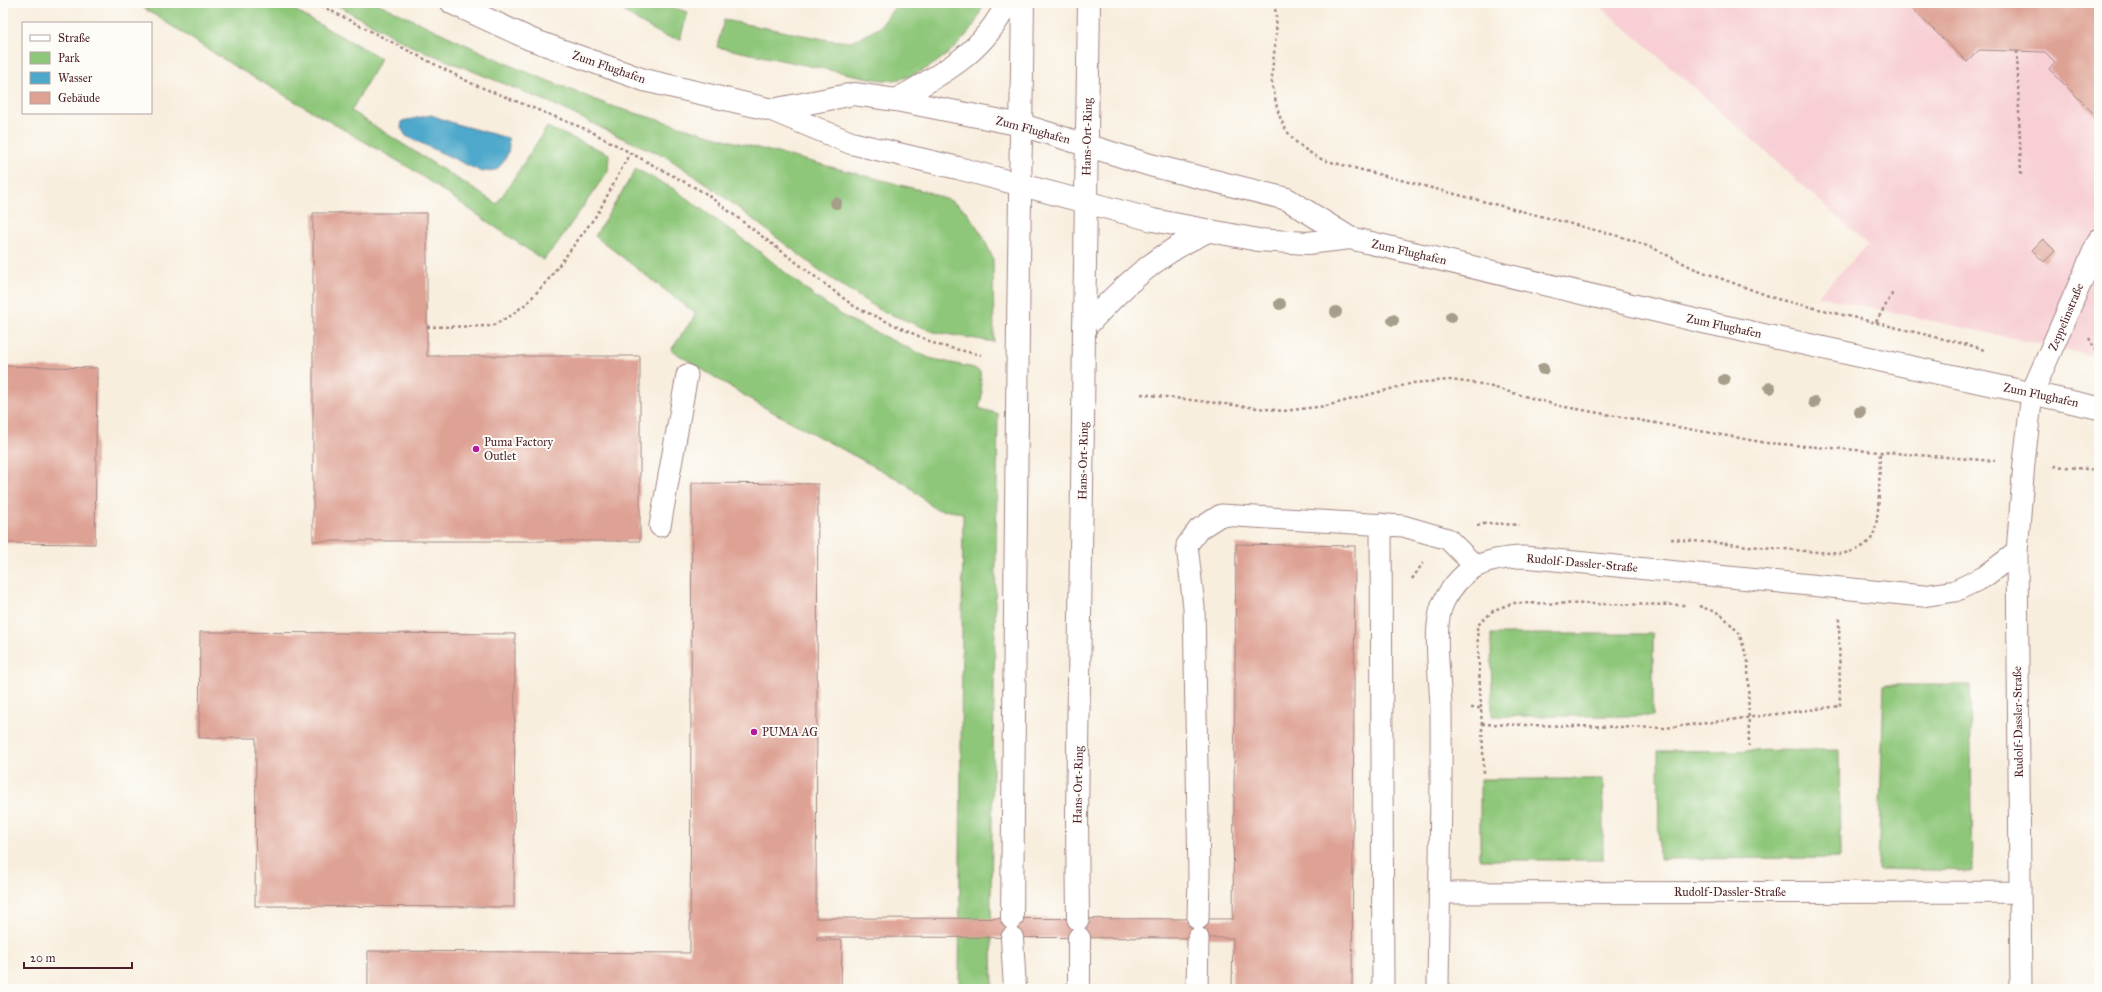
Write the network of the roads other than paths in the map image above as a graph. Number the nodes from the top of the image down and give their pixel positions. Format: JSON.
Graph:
{"nodes":[{"id":1,"x":452,"y":3,"type":"edge"},
{"id":2,"x":1007,"y":3,"type":"edge"},
{"id":3,"x":1023,"y":3,"type":"edge"},
{"id":4,"x":1089,"y":3,"type":"edge"},
{"id":5,"x":896,"y":100,"type":"junction"},
{"id":6,"x":772,"y":110,"type":"junction"},
{"id":7,"x":1022,"y":125,"type":"junction"},
{"id":8,"x":1087,"y":145,"type":"junction"},
{"id":9,"x":1021,"y":185,"type":"junction"},
{"id":10,"x":1085,"y":202,"type":"junction"},
{"id":11,"x":1208,"y":231,"type":"junction"},
{"id":12,"x":1350,"y":238,"type":"junction"},
{"id":13,"x":2099,"y":240,"type":"edge"},
{"id":14,"x":1084,"y":329,"type":"junction"},
{"id":15,"x":688,"y":375,"type":"dead end"},
{"id":16,"x":2032,"y":393,"type":"junction"},
{"id":17,"x":2099,"y":408,"type":"edge"},
{"id":18,"x":1381,"y":524,"type":"junction"},
{"id":19,"x":660,"y":526,"type":"dead end"},
{"id":20,"x":2017,"y":552,"type":"junction"},
{"id":21,"x":1475,"y":566,"type":"junction"},
{"id":22,"x":2020,"y":892,"type":"junction"},
{"id":23,"x":1439,"y":893,"type":"junction"},
{"id":24,"x":1015,"y":989,"type":"edge"},
{"id":25,"x":1079,"y":989,"type":"edge"},
{"id":26,"x":1197,"y":989,"type":"edge"},
{"id":27,"x":1383,"y":989,"type":"edge"},
{"id":28,"x":1438,"y":989,"type":"edge"},
{"id":29,"x":2021,"y":989,"type":"edge"}],
"edges":[{"from":1,"to":6,"type":"street","name":"Zum Flughafen"},
{"from":2,"to":5,"type":"street"},
{"from":3,"to":7,"type":"street"},
{"from":4,"to":8,"type":"street","name":"Hans-Ort-Ring"},
{"from":5,"to":6,"type":"street","name":"Zum Flughafen"},
{"from":5,"to":7,"type":"street","name":"Zum Flughafen"},
{"from":6,"to":9,"type":"street","name":"Zum Flughafen"},
{"from":7,"to":8,"type":"street","name":"Zum Flughafen"},
{"from":7,"to":9,"type":"street"},
{"from":8,"to":10,"type":"street","name":"Hans-Ort-Ring"},
{"from":8,"to":12,"type":"street","name":"Zum Flughafen"},
{"from":9,"to":10,"type":"street","name":"Zum Flughafen"},
{"from":9,"to":24,"type":"street","bridge":true},
{"from":10,"to":11,"type":"street","name":"Zum Flughafen"},
{"from":10,"to":14,"type":"street","name":"Hans-Ort-Ring"},
{"from":11,"to":12,"type":"street","name":"Zum Flughafen"},
{"from":11,"to":14,"type":"street"},
{"from":12,"to":16,"type":"street","name":"Zum Flughafen"},
{"from":13,"to":16,"type":"street","name":"Zeppelinstraße"},
{"from":14,"to":25,"type":"street","name":"Hans-Ort-Ring","bridge":true},
{"from":15,"to":19,"type":"lane"},
{"from":16,"to":17,"type":"street","name":"Zum Flughafen"},
{"from":16,"to":20,"type":"lane","name":"Rudolf-Dassler-Straße"},
{"from":18,"to":21,"type":"lane"},
{"from":18,"to":26,"type":"lane"},
{"from":18,"to":27,"type":"lane"},
{"from":20,"to":21,"type":"lane","name":"Rudolf-Dassler-Straße"},
{"from":20,"to":22,"type":"lane","name":"Rudolf-Dassler-Straße"},
{"from":21,"to":23,"type":"lane","name":"Rudolf-Dassler-Straße"},
{"from":22,"to":23,"type":"lane","name":"Rudolf-Dassler-Straße"},
{"from":22,"to":29,"type":"lane","name":"Rudolf-Dassler-Straße"},
{"from":23,"to":28,"type":"lane","name":"Rudolf-Dassler-Straße"}]}
